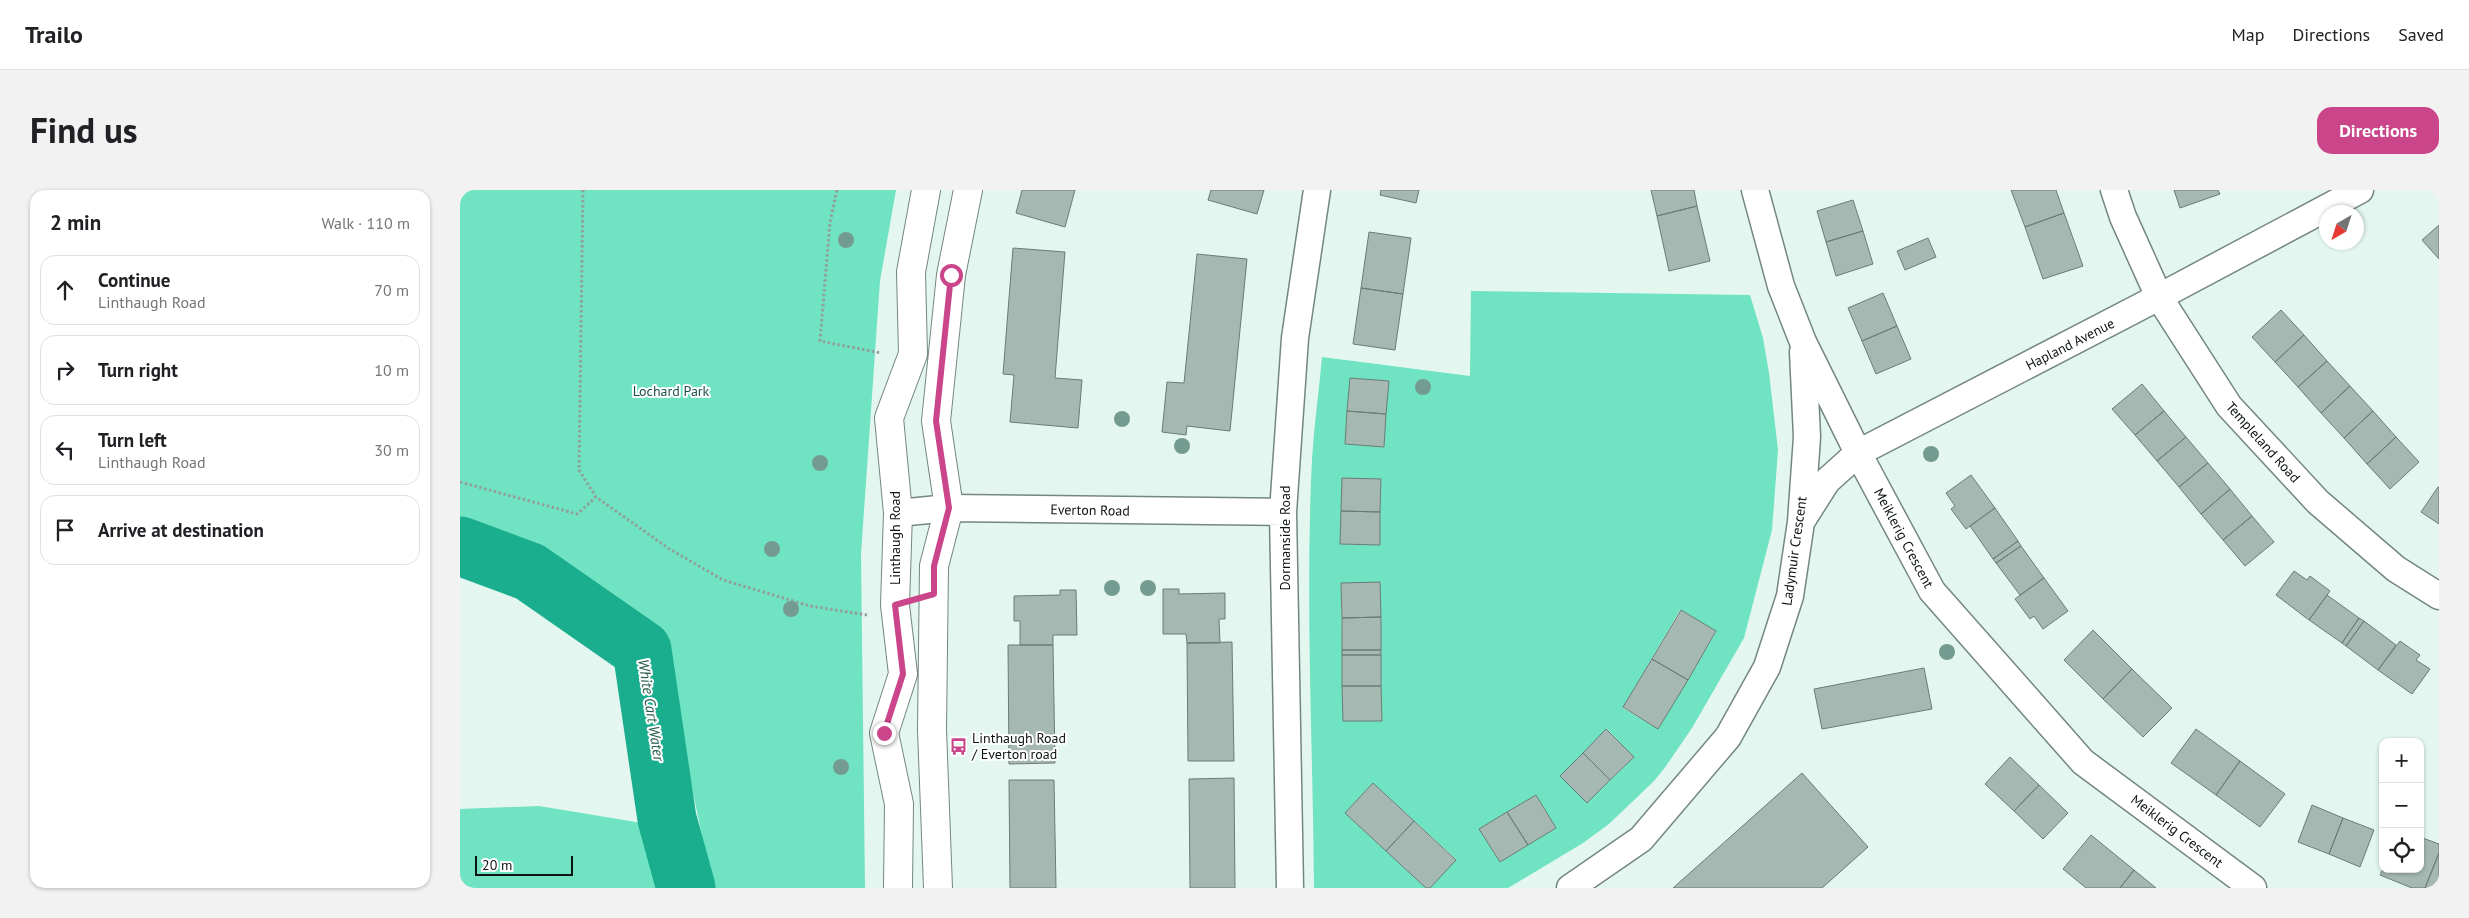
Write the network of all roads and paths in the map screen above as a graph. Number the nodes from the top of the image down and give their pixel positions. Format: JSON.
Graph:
{"nodes":[{"id":1,"x":583,"y":190,"type":"edge"},
{"id":2,"x":837,"y":190,"type":"edge"},
{"id":3,"x":926,"y":190,"type":"edge"},
{"id":4,"x":968,"y":190,"type":"edge"},
{"id":5,"x":1317,"y":190,"type":"edge"},
{"id":6,"x":1755,"y":190,"type":"edge"},
{"id":7,"x":2114,"y":190,"type":"edge"},
{"id":8,"x":2360,"y":190,"type":"edge"},
{"id":9,"x":2159,"y":298,"type":"junction"},
{"id":10,"x":1803,"y":342,"type":"junction"},
{"id":11,"x":881,"y":362,"type":"dead end"},
{"id":12,"x":1858,"y":453,"type":"junction"},
{"id":13,"x":460,"y":482,"type":"edge"},
{"id":14,"x":596,"y":498,"type":"junction"},
{"id":15,"x":949,"y":508,"type":"junction"},
{"id":16,"x":1282,"y":512,"type":"junction"},
{"id":17,"x":898,"y":514,"type":"junction"},
{"id":18,"x":1801,"y":522,"type":"junction"},
{"id":19,"x":2439,"y":596,"type":"edge"},
{"id":20,"x":895,"y":605,"type":"junction"},
{"id":21,"x":898,"y":888,"type":"edge"},
{"id":22,"x":938,"y":888,"type":"edge"},
{"id":23,"x":1290,"y":888,"type":"edge"},
{"id":24,"x":1570,"y":888,"type":"edge"},
{"id":25,"x":2252,"y":888,"type":"edge"}],
"edges":[{"from":1,"to":14,"type":"path"},
{"from":2,"to":11,"type":"path"},
{"from":3,"to":17,"type":"street","name":"Linthaugh Road"},
{"from":4,"to":15,"type":"street"},
{"from":5,"to":16,"type":"street","name":"Dormanside Road"},
{"from":6,"to":10,"type":"street","name":"Meiklerig Crescent"},
{"from":7,"to":9,"type":"street","name":"Templeland Road"},
{"from":8,"to":9,"type":"street","name":"Hapland Avenue"},
{"from":9,"to":12,"type":"street","name":"Hapland Avenue"},
{"from":9,"to":19,"type":"street","name":"Templeland Road"},
{"from":10,"to":12,"type":"street","name":"Meiklerig Crescent"},
{"from":10,"to":18,"type":"street","name":"Ladymuir Crescent"},
{"from":12,"to":18,"type":"street","name":"Hapland Avenue"},
{"from":12,"to":25,"type":"street","name":"Meiklerig Crescent"},
{"from":13,"to":14,"type":"path"},
{"from":14,"to":20,"type":"path"},
{"from":15,"to":16,"type":"street","name":"Everton Road"},
{"from":15,"to":17,"type":"street","name":"Everton Road"},
{"from":15,"to":22,"type":"street"},
{"from":16,"to":23,"type":"street","name":"Dormanside Road"},
{"from":17,"to":20,"type":"street","name":"Linthaugh Road"},
{"from":18,"to":24,"type":"street","name":"Ladymuir Crescent"},
{"from":20,"to":21,"type":"street","name":"Linthaugh Road"}]}
